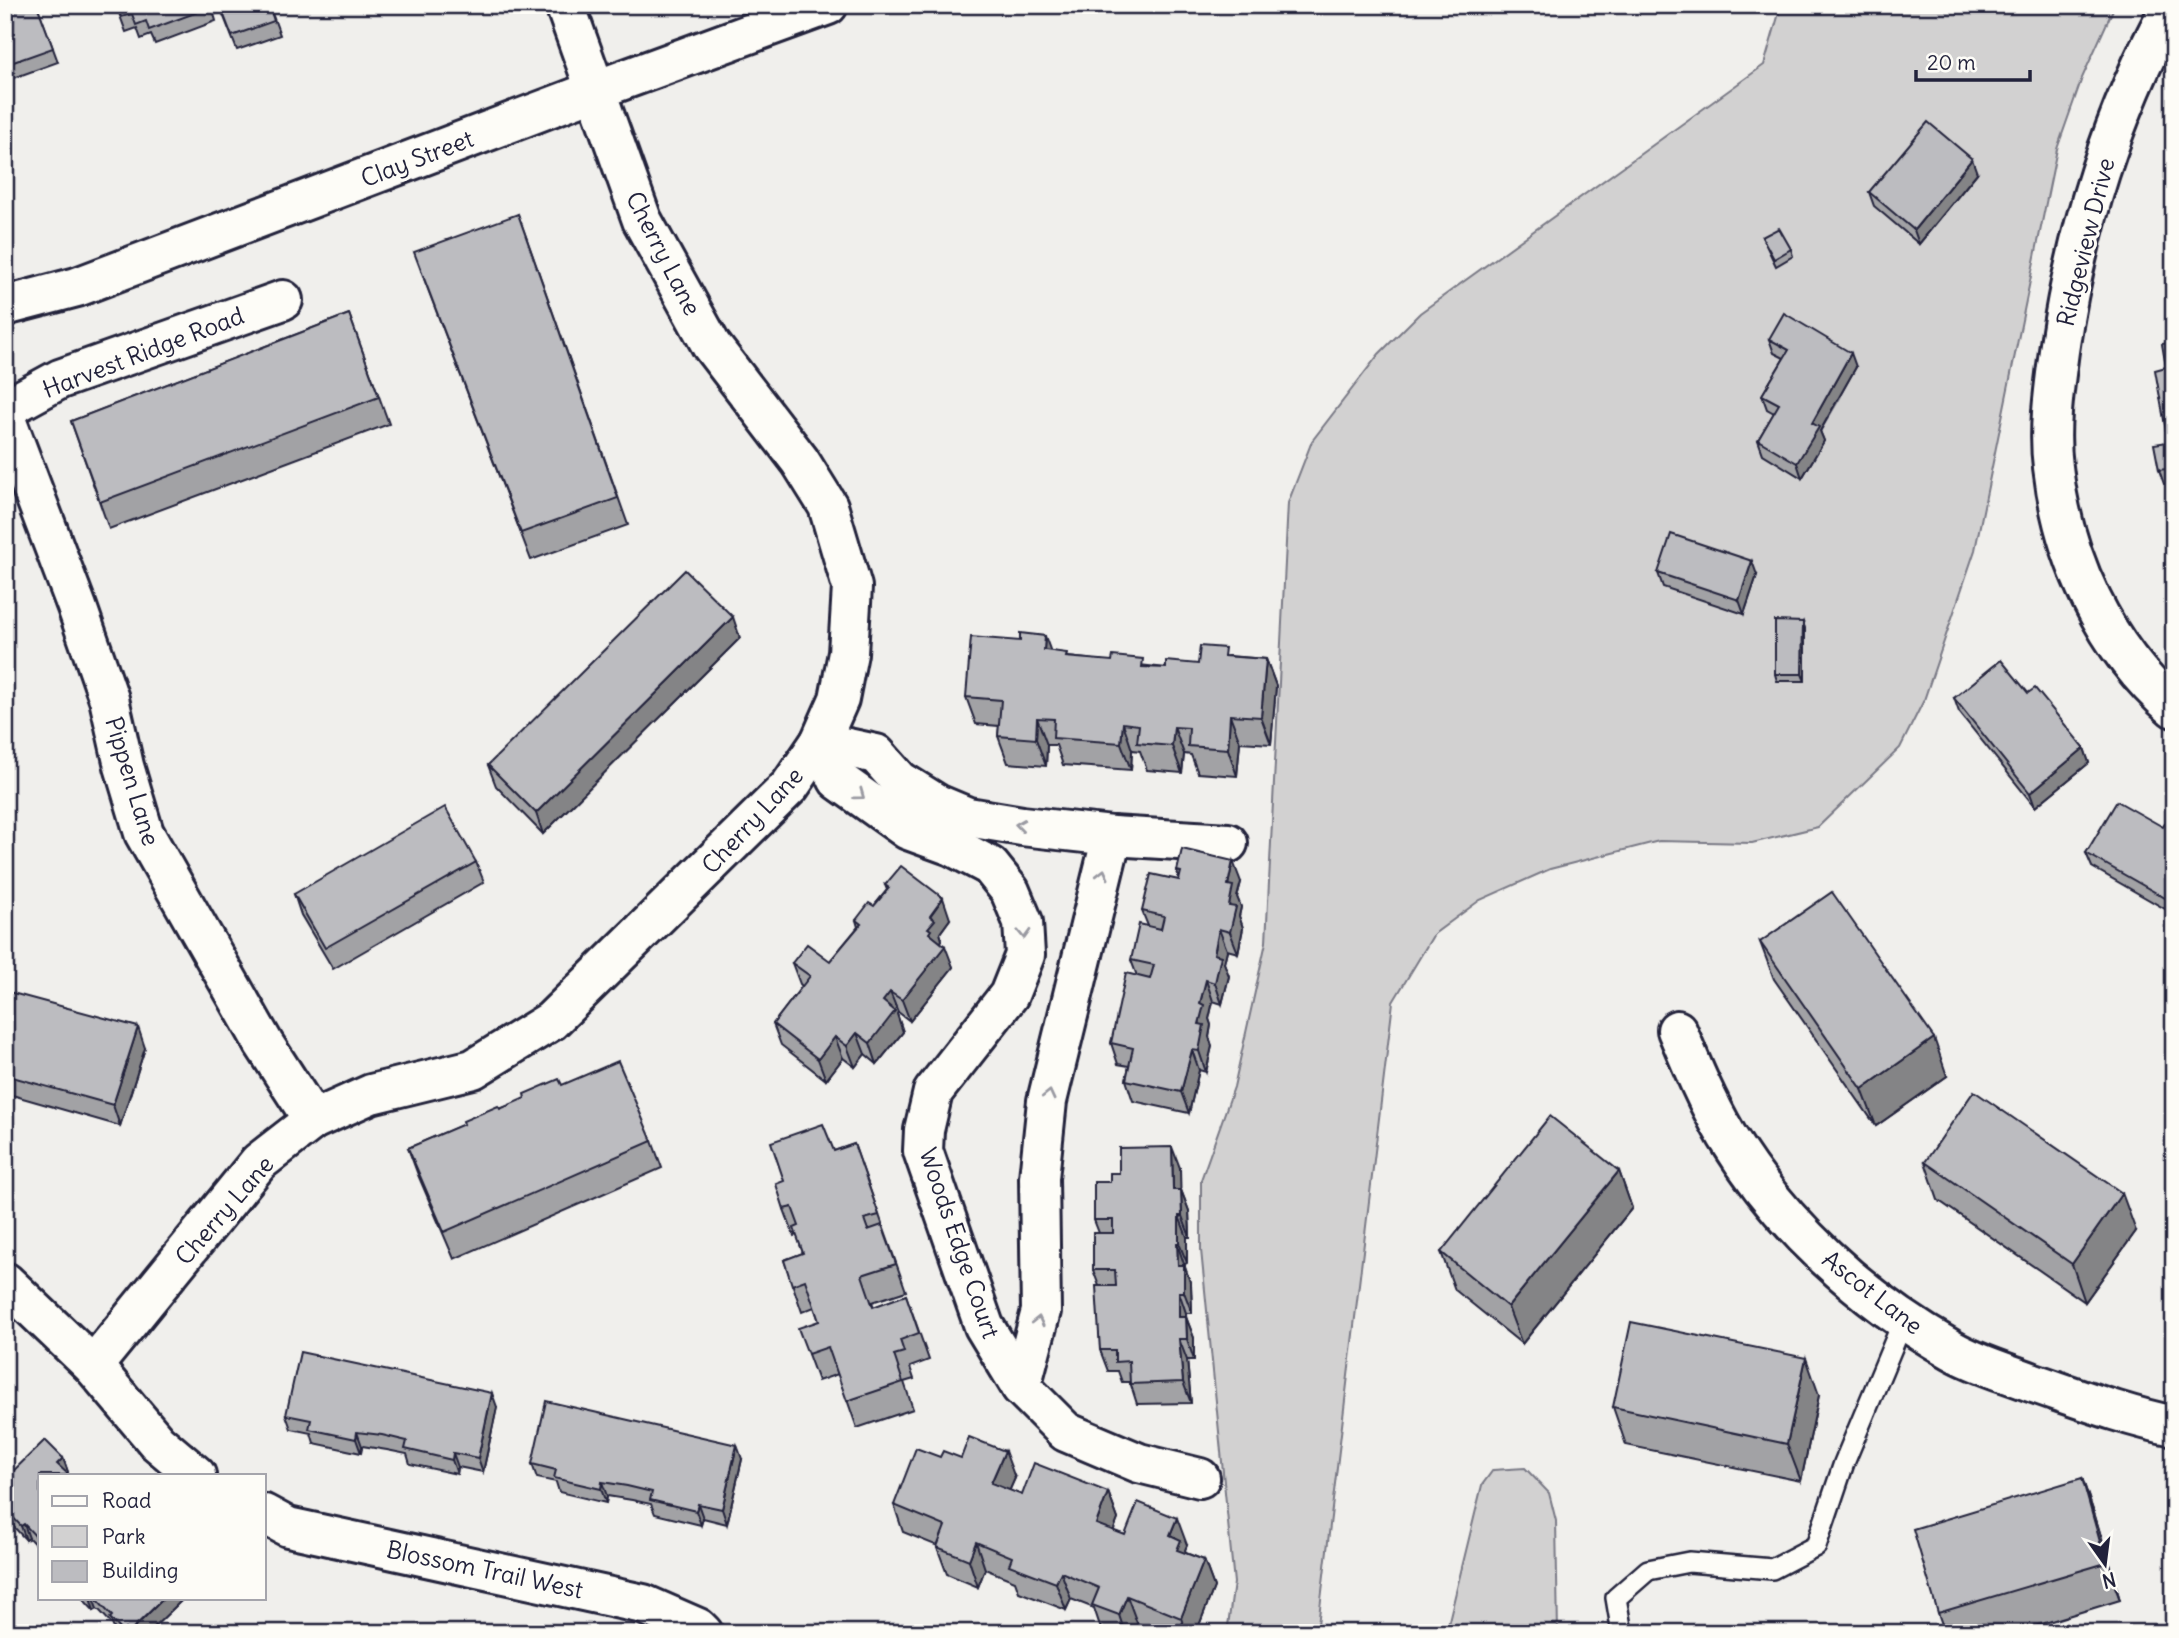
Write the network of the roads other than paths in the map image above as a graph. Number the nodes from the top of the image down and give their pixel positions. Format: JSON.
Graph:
{"nodes":[{"id":1,"x":565,"y":5,"type":"edge"},
{"id":2,"x":828,"y":5,"type":"edge"},
{"id":3,"x":2172,"y":5,"type":"edge"},
{"id":4,"x":596,"y":90,"type":"junction"},
{"id":5,"x":283,"y":300,"type":"dead end"},
{"id":6,"x":5,"y":306,"type":"edge"},
{"id":7,"x":5,"y":409,"type":"edge"},
{"id":8,"x":5,"y":417,"type":"edge"},
{"id":9,"x":2174,"y":708,"type":"edge"},
{"id":10,"x":820,"y":742,"type":"junction"},
{"id":11,"x":1112,"y":836,"type":"junction"},
{"id":12,"x":1228,"y":843,"type":"dead end"},
{"id":13,"x":1677,"y":1030,"type":"dead end"},
{"id":14,"x":313,"y":1120,"type":"junction"},
{"id":15,"x":5,"y":1282,"type":"edge"},
{"id":16,"x":1904,"y":1319,"type":"junction"},
{"id":17,"x":93,"y":1366,"type":"junction"},
{"id":18,"x":1021,"y":1387,"type":"junction"},
{"id":19,"x":2174,"y":1426,"type":"edge"},
{"id":20,"x":194,"y":1474,"type":"edge"},
{"id":21,"x":1200,"y":1478,"type":"dead end"},
{"id":22,"x":266,"y":1515,"type":"edge"},
{"id":23,"x":703,"y":1633,"type":"edge"},
{"id":24,"x":1622,"y":1633,"type":"edge"}],
"edges":[{"from":1,"to":4,"type":"street","name":"Cherry Lane"},
{"from":2,"to":4,"type":"street","name":"Clay Street"},
{"from":3,"to":9,"type":"street","name":"Ridgeview Drive"},
{"from":4,"to":6,"type":"street","name":"Clay Street"},
{"from":4,"to":10,"type":"street","name":"Cherry Lane"},
{"from":5,"to":7,"type":"street","name":"Harvest Ridge Road"},
{"from":8,"to":14,"type":"street","name":"Pippen Lane"},
{"from":11,"to":10,"type":"street","one_way":true},
{"from":10,"to":14,"type":"street","name":"Cherry Lane"},
{"from":10,"to":18,"type":"street","name":"Woods Edge Court","one_way":true},
{"from":11,"to":12,"type":"street"},
{"from":18,"to":11,"type":"street","name":"Woods Edge Court","one_way":true},
{"from":13,"to":16,"type":"street","name":"Ascot Lane"},
{"from":14,"to":17,"type":"street","name":"Cherry Lane"},
{"from":15,"to":17,"type":"street"},
{"from":16,"to":19,"type":"street","name":"Ascot Lane"},
{"from":16,"to":24,"type":"lane"},
{"from":17,"to":20,"type":"street"},
{"from":18,"to":21,"type":"street","name":"Woods Edge Court"},
{"from":22,"to":23,"type":"street","name":"Blossom Trail West"}]}
